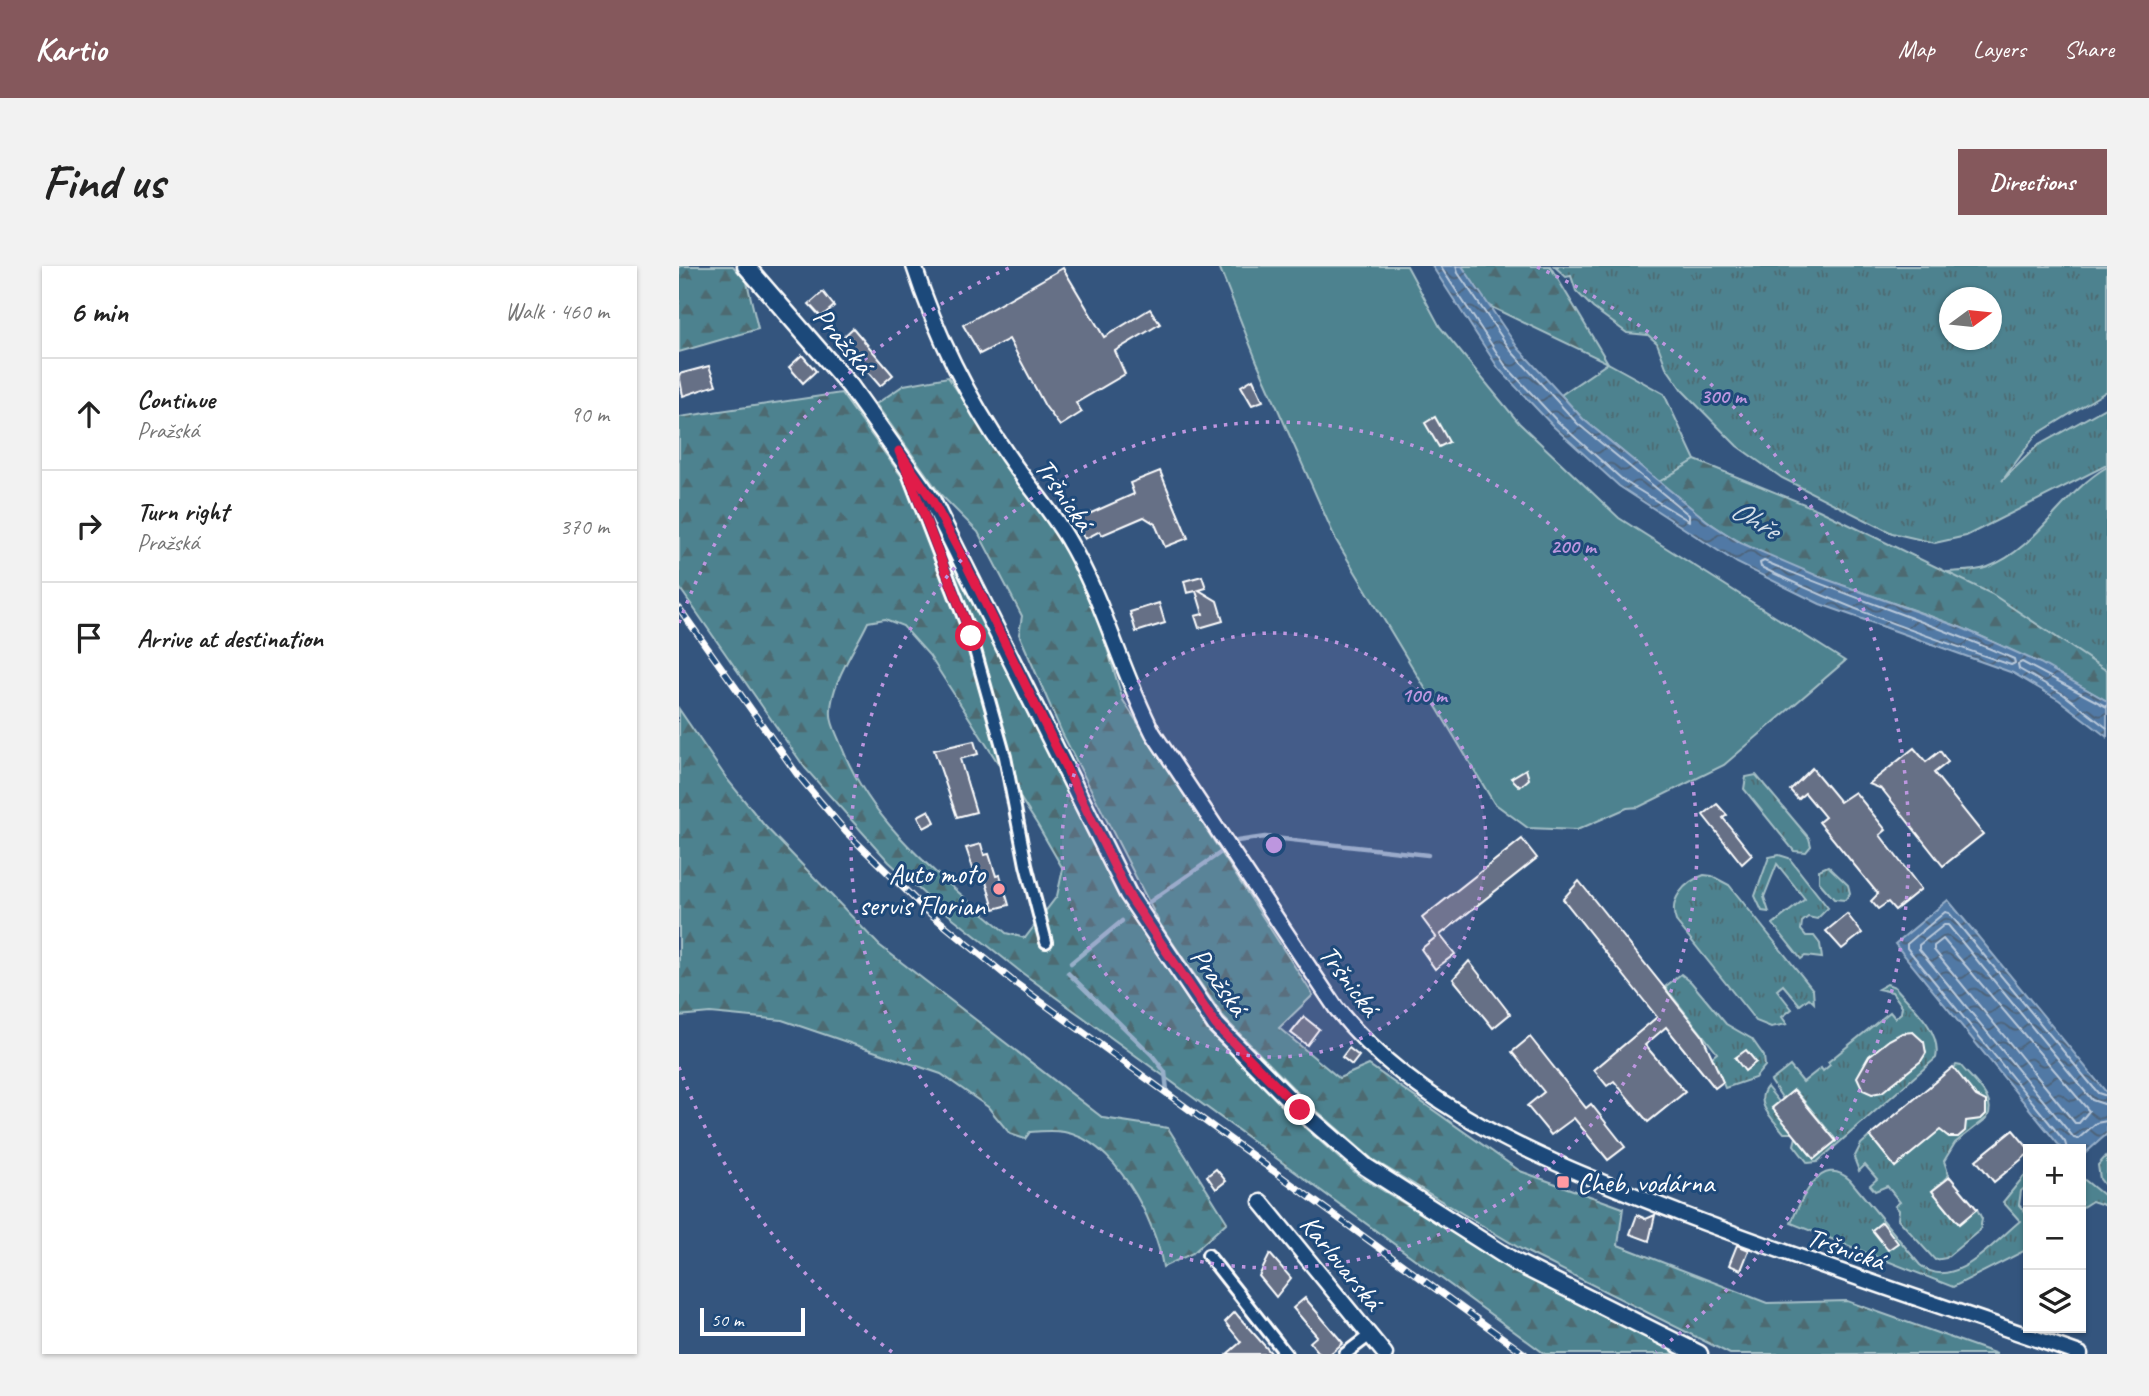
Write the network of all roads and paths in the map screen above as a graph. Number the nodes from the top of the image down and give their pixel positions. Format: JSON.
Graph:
{"nodes":[{"id":1,"x":746,"y":266,"type":"edge"},
{"id":2,"x":914,"y":266,"type":"edge"},
{"id":3,"x":899,"y":451,"type":"junction"},
{"id":4,"x":1046,"y":942,"type":"dead end"},
{"id":5,"x":1261,"y":1202,"type":"dead end"},
{"id":6,"x":1208,"y":1255,"type":"dead end"},
{"id":7,"x":1370,"y":1335,"type":"junction"},
{"id":8,"x":1286,"y":1354,"type":"edge"},
{"id":9,"x":1345,"y":1354,"type":"edge"},
{"id":10,"x":1385,"y":1354,"type":"edge"},
{"id":11,"x":1699,"y":1354,"type":"edge"},
{"id":12,"x":2080,"y":1354,"type":"edge"}],
"edges":[{"from":1,"to":3,"type":"main road","name":"Pražská"},
{"from":2,"to":12,"type":"street","name":"Tršnická"},
{"from":3,"to":4,"type":"street","name":"Pražská"},
{"from":3,"to":11,"type":"main road","name":"Pražská"},
{"from":5,"to":7,"type":"street","name":"Karlovarská"},
{"from":6,"to":8,"type":"street"},
{"from":7,"to":9,"type":"street"},
{"from":7,"to":10,"type":"street","name":"Karlovarská"}]}
